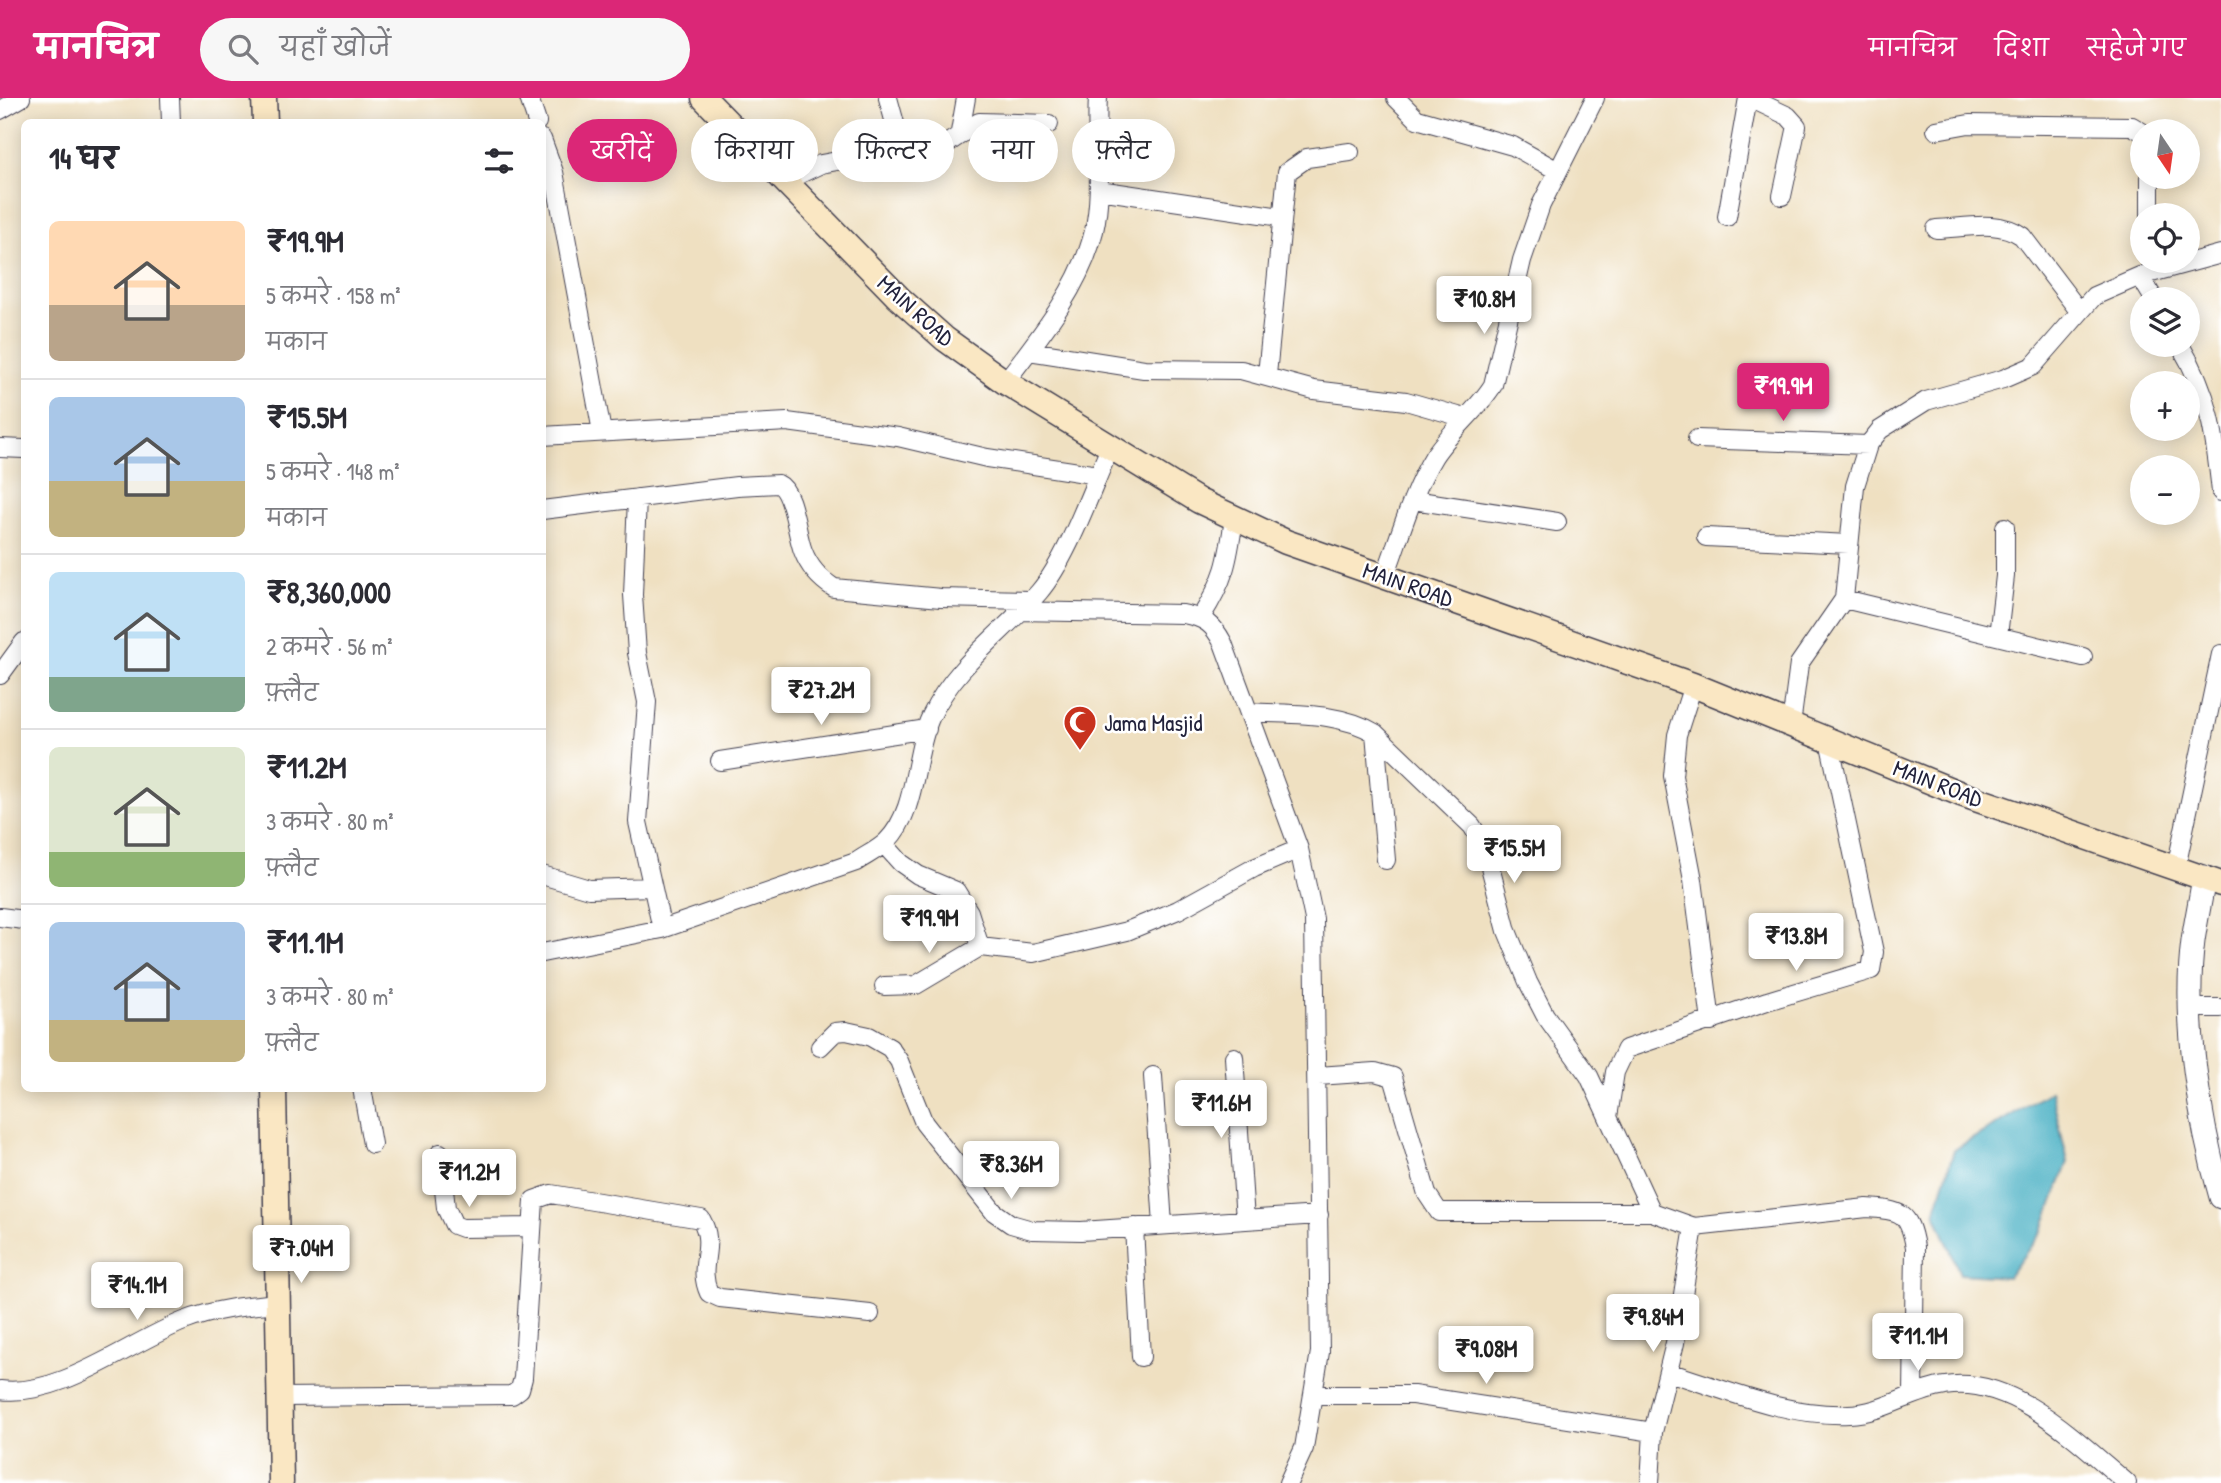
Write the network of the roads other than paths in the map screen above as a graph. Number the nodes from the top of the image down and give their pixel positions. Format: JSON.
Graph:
{"nodes":[{"id":1,"x":21,"y":98,"type":"edge"},
{"id":2,"x":170,"y":98,"type":"edge"},
{"id":3,"x":264,"y":98,"type":"edge"},
{"id":4,"x":529,"y":98,"type":"edge"},
{"id":5,"x":704,"y":98,"type":"edge"},
{"id":6,"x":888,"y":98,"type":"edge"},
{"id":7,"x":966,"y":98,"type":"edge"},
{"id":8,"x":1098,"y":98,"type":"edge"},
{"id":9,"x":1396,"y":98,"type":"edge"},
{"id":10,"x":1595,"y":98,"type":"edge"},
{"id":11,"x":1749,"y":98,"type":"edge"},
{"id":12,"x":0,"y":110,"type":"edge"},
{"id":13,"x":171,"y":119,"type":"edge"},
{"id":14,"x":265,"y":119,"type":"edge"},
{"id":15,"x":536,"y":119,"type":"edge"},
{"id":16,"x":724,"y":119,"type":"edge"},
{"id":17,"x":894,"y":119,"type":"edge"},
{"id":18,"x":2130,"y":126,"type":"edge"},
{"id":19,"x":968,"y":128,"type":"edge"},
{"id":20,"x":1936,"y":130,"type":"dead end"},
{"id":21,"x":960,"y":132,"type":"junction"},
{"id":22,"x":954,"y":137,"type":"edge"},
{"id":23,"x":546,"y":150,"type":"edge"},
{"id":24,"x":1350,"y":152,"type":"dead end"},
{"id":25,"x":1558,"y":171,"type":"junction"},
{"id":26,"x":786,"y":182,"type":"edge"},
{"id":27,"x":1098,"y":190,"type":"junction"},
{"id":28,"x":1782,"y":196,"type":"dead end"},
{"id":29,"x":1281,"y":217,"type":"junction"},
{"id":30,"x":1727,"y":217,"type":"dead end"},
{"id":31,"x":1937,"y":229,"type":"dead end"},
{"id":32,"x":2221,"y":254,"type":"edge"},
{"id":33,"x":2200,"y":259,"type":"edge"},
{"id":34,"x":2141,"y":273,"type":"edge"},
{"id":35,"x":2079,"y":311,"type":"junction"},
{"id":36,"x":1029,"y":351,"type":"junction"},
{"id":37,"x":2188,"y":357,"type":"edge"},
{"id":38,"x":1267,"y":375,"type":"junction"},
{"id":39,"x":1005,"y":382,"type":"junction"},
{"id":40,"x":1465,"y":418,"type":"junction"},
{"id":41,"x":602,"y":432,"type":"junction"},
{"id":42,"x":546,"y":436,"type":"edge"},
{"id":43,"x":1697,"y":439,"type":"dead end"},
{"id":44,"x":1868,"y":445,"type":"junction"},
{"id":45,"x":0,"y":448,"type":"edge"},
{"id":46,"x":1110,"y":448,"type":"junction"},
{"id":47,"x":21,"y":449,"type":"edge"},
{"id":48,"x":1098,"y":475,"type":"junction"},
{"id":49,"x":2221,"y":492,"type":"edge"},
{"id":50,"x":637,"y":498,"type":"junction"},
{"id":51,"x":1413,"y":500,"type":"junction"},
{"id":52,"x":546,"y":509,"type":"edge"},
{"id":53,"x":1234,"y":518,"type":"junction"},
{"id":54,"x":1557,"y":522,"type":"dead end"},
{"id":55,"x":2005,"y":527,"type":"dead end"},
{"id":56,"x":1706,"y":537,"type":"dead end"},
{"id":57,"x":1849,"y":544,"type":"junction"},
{"id":58,"x":1385,"y":576,"type":"junction"},
{"id":59,"x":1844,"y":599,"type":"junction"},
{"id":60,"x":1023,"y":606,"type":"junction"},
{"id":61,"x":1201,"y":617,"type":"junction"},
{"id":62,"x":1998,"y":635,"type":"junction"},
{"id":63,"x":21,"y":646,"type":"edge"},
{"id":64,"x":2221,"y":654,"type":"edge"},
{"id":65,"x":2083,"y":657,"type":"dead end"},
{"id":66,"x":0,"y":675,"type":"edge"},
{"id":67,"x":1693,"y":685,"type":"junction"},
{"id":68,"x":1249,"y":712,"type":"junction"},
{"id":69,"x":1791,"y":724,"type":"junction"},
{"id":70,"x":927,"y":729,"type":"junction"},
{"id":71,"x":1376,"y":733,"type":"junction"},
{"id":72,"x":1829,"y":740,"type":"junction"},
{"id":73,"x":720,"y":761,"type":"dead end"},
{"id":74,"x":884,"y":844,"type":"junction"},
{"id":75,"x":1299,"y":849,"type":"junction"},
{"id":76,"x":1386,"y":860,"type":"dead end"},
{"id":77,"x":2176,"y":868,"type":"junction"},
{"id":78,"x":546,"y":876,"type":"edge"},
{"id":79,"x":2213,"y":881,"type":"edge"},
{"id":80,"x":652,"y":887,"type":"junction"},
{"id":81,"x":0,"y":917,"type":"edge"},
{"id":82,"x":21,"y":920,"type":"edge"},
{"id":83,"x":662,"y":929,"type":"junction"},
{"id":84,"x":980,"y":947,"type":"junction"},
{"id":85,"x":546,"y":952,"type":"edge"},
{"id":86,"x":884,"y":986,"type":"dead end"},
{"id":87,"x":2190,"y":1008,"type":"junction"},
{"id":88,"x":2221,"y":1008,"type":"edge"},
{"id":89,"x":1711,"y":1022,"type":"junction"},
{"id":90,"x":820,"y":1047,"type":"dead end"},
{"id":91,"x":1234,"y":1057,"type":"dead end"},
{"id":92,"x":1153,"y":1076,"type":"dead end"},
{"id":93,"x":1318,"y":1076,"type":"junction"},
{"id":94,"x":274,"y":1092,"type":"edge"},
{"id":95,"x":363,"y":1092,"type":"edge"},
{"id":96,"x":1608,"y":1118,"type":"junction"},
{"id":97,"x":372,"y":1144,"type":"dead end"},
{"id":98,"x":440,"y":1153,"type":"dead end"},
{"id":99,"x":2221,"y":1197,"type":"edge"},
{"id":100,"x":1652,"y":1212,"type":"junction"},
{"id":101,"x":1319,"y":1215,"type":"junction"},
{"id":102,"x":1245,"y":1220,"type":"junction"},
{"id":103,"x":1163,"y":1225,"type":"junction"},
{"id":104,"x":530,"y":1227,"type":"junction"},
{"id":105,"x":1134,"y":1227,"type":"junction"},
{"id":106,"x":1694,"y":1227,"type":"junction"},
{"id":107,"x":278,"y":1303,"type":"junction"},
{"id":108,"x":870,"y":1314,"type":"dead end"},
{"id":109,"x":1140,"y":1357,"type":"dead end"},
{"id":110,"x":1668,"y":1372,"type":"junction"},
{"id":111,"x":0,"y":1390,"type":"edge"},
{"id":112,"x":1314,"y":1395,"type":"junction"},
{"id":113,"x":1913,"y":1395,"type":"junction"},
{"id":114,"x":279,"y":1397,"type":"junction"},
{"id":115,"x":1653,"y":1432,"type":"junction"},
{"id":116,"x":281,"y":1483,"type":"edge"},
{"id":117,"x":1288,"y":1483,"type":"edge"},
{"id":118,"x":1650,"y":1483,"type":"edge"},
{"id":119,"x":2127,"y":1483,"type":"edge"}],
"edges":[{"from":1,"to":12,"type":"street"},
{"from":2,"to":13,"type":"street"},
{"from":3,"to":14,"type":"main road"},
{"from":4,"to":15,"type":"street"},
{"from":5,"to":16,"type":"main road","name":"MAIN ROAD"},
{"from":6,"to":17,"type":"street"},
{"from":7,"to":21,"type":"street"},
{"from":8,"to":27,"type":"street"},
{"from":9,"to":25,"type":"street"},
{"from":10,"to":25,"type":"street"},
{"from":11,"to":28,"type":"street"},
{"from":11,"to":30,"type":"street"},
{"from":18,"to":20,"type":"street"},
{"from":19,"to":21,"type":"street"},
{"from":21,"to":22,"type":"street"},
{"from":23,"to":41,"type":"street"},
{"from":24,"to":29,"type":"street"},
{"from":25,"to":40,"type":"street"},
{"from":26,"to":39,"type":"main road","name":"MAIN ROAD"},
{"from":27,"to":29,"type":"street"},
{"from":27,"to":36,"type":"street"},
{"from":29,"to":38,"type":"street"},
{"from":31,"to":35,"type":"street"},
{"from":32,"to":33,"type":"street"},
{"from":34,"to":35,"type":"street"},
{"from":35,"to":44,"type":"street"},
{"from":36,"to":38,"type":"street"},
{"from":36,"to":39,"type":"street"},
{"from":37,"to":49,"type":"street"},
{"from":38,"to":40,"type":"street"},
{"from":39,"to":46,"type":"main road","name":"MAIN ROAD"},
{"from":40,"to":51,"type":"street"},
{"from":41,"to":42,"type":"street"},
{"from":41,"to":48,"type":"street"},
{"from":43,"to":44,"type":"street"},
{"from":44,"to":57,"type":"street"},
{"from":45,"to":47,"type":"street"},
{"from":46,"to":48,"type":"street"},
{"from":46,"to":53,"type":"main road","name":"MAIN ROAD"},
{"from":48,"to":60,"type":"street"},
{"from":50,"to":52,"type":"street"},
{"from":50,"to":60,"type":"street"},
{"from":50,"to":80,"type":"street"},
{"from":51,"to":54,"type":"street"},
{"from":51,"to":58,"type":"street"},
{"from":53,"to":58,"type":"main road","name":"MAIN ROAD"},
{"from":53,"to":61,"type":"street"},
{"from":55,"to":62,"type":"street"},
{"from":56,"to":57,"type":"street"},
{"from":57,"to":59,"type":"street"},
{"from":58,"to":67,"type":"main road","name":"MAIN ROAD"},
{"from":59,"to":62,"type":"street"},
{"from":59,"to":69,"type":"street"},
{"from":60,"to":61,"type":"street"},
{"from":60,"to":70,"type":"street"},
{"from":61,"to":68,"type":"street"},
{"from":62,"to":65,"type":"street"},
{"from":63,"to":66,"type":"street"},
{"from":64,"to":77,"type":"street"},
{"from":67,"to":69,"type":"main road","name":"MAIN ROAD"},
{"from":67,"to":89,"type":"street"},
{"from":68,"to":71,"type":"street"},
{"from":68,"to":75,"type":"street"},
{"from":69,"to":72,"type":"main road","name":"MAIN ROAD"},
{"from":70,"to":73,"type":"street"},
{"from":70,"to":74,"type":"street"},
{"from":71,"to":76,"type":"street"},
{"from":71,"to":96,"type":"street"},
{"from":72,"to":77,"type":"main road","name":"MAIN ROAD"},
{"from":72,"to":89,"type":"street"},
{"from":74,"to":83,"type":"street"},
{"from":74,"to":84,"type":"street"},
{"from":75,"to":84,"type":"street"},
{"from":75,"to":93,"type":"street"},
{"from":77,"to":79,"type":"main road","name":"MAIN ROAD"},
{"from":78,"to":80,"type":"street"},
{"from":79,"to":87,"type":"street"},
{"from":80,"to":83,"type":"street"},
{"from":81,"to":82,"type":"street"},
{"from":83,"to":85,"type":"street"},
{"from":84,"to":86,"type":"street"},
{"from":87,"to":88,"type":"street"},
{"from":87,"to":99,"type":"street"},
{"from":89,"to":96,"type":"street"},
{"from":90,"to":105,"type":"street"},
{"from":91,"to":102,"type":"street"},
{"from":92,"to":103,"type":"street"},
{"from":93,"to":100,"type":"street"},
{"from":93,"to":101,"type":"street"},
{"from":94,"to":107,"type":"main road"},
{"from":95,"to":97,"type":"street"},
{"from":96,"to":100,"type":"street"},
{"from":98,"to":104,"type":"street"},
{"from":100,"to":106,"type":"street"},
{"from":101,"to":102,"type":"street"},
{"from":101,"to":112,"type":"street"},
{"from":102,"to":103,"type":"street"},
{"from":103,"to":105,"type":"street"},
{"from":104,"to":108,"type":"street"},
{"from":104,"to":114,"type":"street"},
{"from":105,"to":109,"type":"street"},
{"from":106,"to":110,"type":"street"},
{"from":106,"to":113,"type":"street"},
{"from":107,"to":111,"type":"street"},
{"from":107,"to":114,"type":"main road"},
{"from":110,"to":113,"type":"street"},
{"from":110,"to":115,"type":"street"},
{"from":112,"to":115,"type":"street"},
{"from":112,"to":117,"type":"street"},
{"from":113,"to":119,"type":"street"},
{"from":114,"to":116,"type":"main road"},
{"from":115,"to":118,"type":"street"}]}
